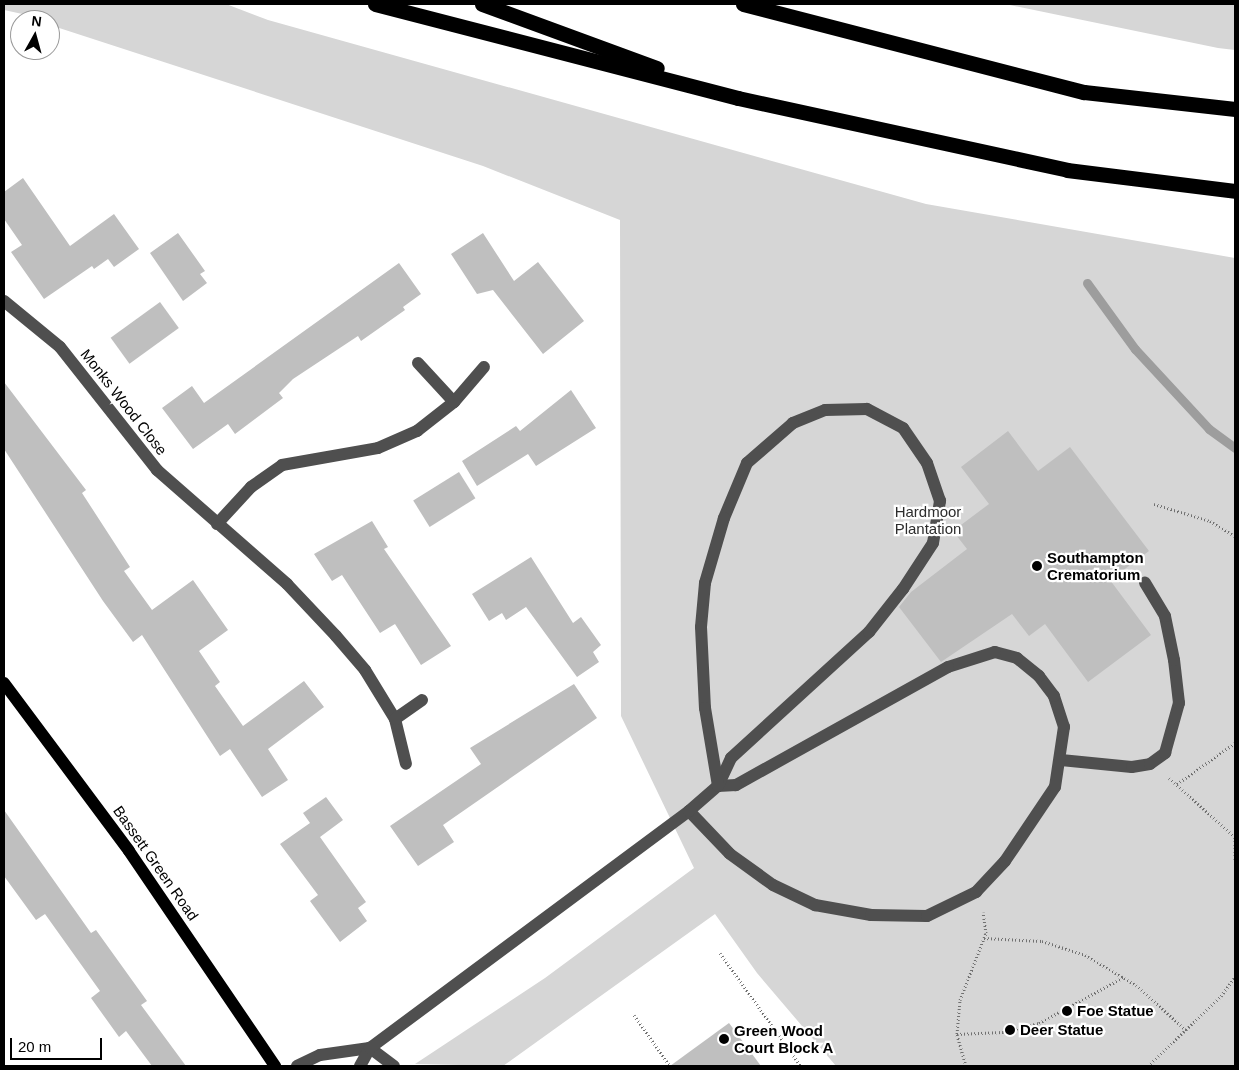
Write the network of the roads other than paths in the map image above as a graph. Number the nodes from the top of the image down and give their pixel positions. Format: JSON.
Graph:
{"nodes":[{"id":1,"x":375,"y":4,"type":"edge"},
{"id":2,"x":482,"y":4,"type":"edge"},
{"id":3,"x":743,"y":4,"type":"edge"},
{"id":4,"x":738,"y":98,"type":"junction"},
{"id":5,"x":1235,"y":109,"type":"edge"},
{"id":6,"x":1235,"y":191,"type":"edge"},
{"id":7,"x":4,"y":301,"type":"edge"},
{"id":8,"x":418,"y":363,"type":"dead end"},
{"id":9,"x":484,"y":367,"type":"dead end"},
{"id":10,"x":454,"y":402,"type":"junction"},
{"id":11,"x":217,"y":524,"type":"junction"},
{"id":12,"x":1145,"y":583,"type":"dead end"},
{"id":13,"x":4,"y":683,"type":"edge"},
{"id":14,"x":422,"y":700,"type":"dead end"},
{"id":15,"x":395,"y":719,"type":"junction"},
{"id":16,"x":1061,"y":760,"type":"junction"},
{"id":17,"x":406,"y":764,"type":"dead end"},
{"id":18,"x":718,"y":786,"type":"junction"},
{"id":19,"x":689,"y":811,"type":"junction"},
{"id":20,"x":370,"y":1048,"type":"junction"},
{"id":21,"x":275,"y":1066,"type":"edge"},
{"id":22,"x":297,"y":1066,"type":"edge"},
{"id":23,"x":360,"y":1066,"type":"edge"},
{"id":24,"x":394,"y":1066,"type":"edge"}],
"edges":[{"from":1,"to":4,"type":"highway"},
{"from":2,"to":4,"type":"highway"},
{"from":3,"to":5,"type":"highway"},
{"from":4,"to":6,"type":"highway"},
{"from":7,"to":11,"type":"street","name":"Monks Wood Close"},
{"from":8,"to":10,"type":"street"},
{"from":9,"to":10,"type":"street"},
{"from":10,"to":11,"type":"street"},
{"from":11,"to":15,"type":"street","name":"Monks Wood Close"},
{"from":12,"to":16,"type":"street"},
{"from":13,"to":21,"type":"main road","name":"Bassett Green Road"},
{"from":14,"to":15,"type":"street"},
{"from":15,"to":17,"type":"street","name":"Monks Wood Close"},
{"from":16,"to":18,"type":"street"},
{"from":16,"to":19,"type":"street"},
{"from":18,"to":18,"type":"street"},
{"from":18,"to":19,"type":"street"},
{"from":19,"to":20,"type":"street"},
{"from":20,"to":22,"type":"street"},
{"from":20,"to":23,"type":"street"},
{"from":20,"to":24,"type":"street"}]}
